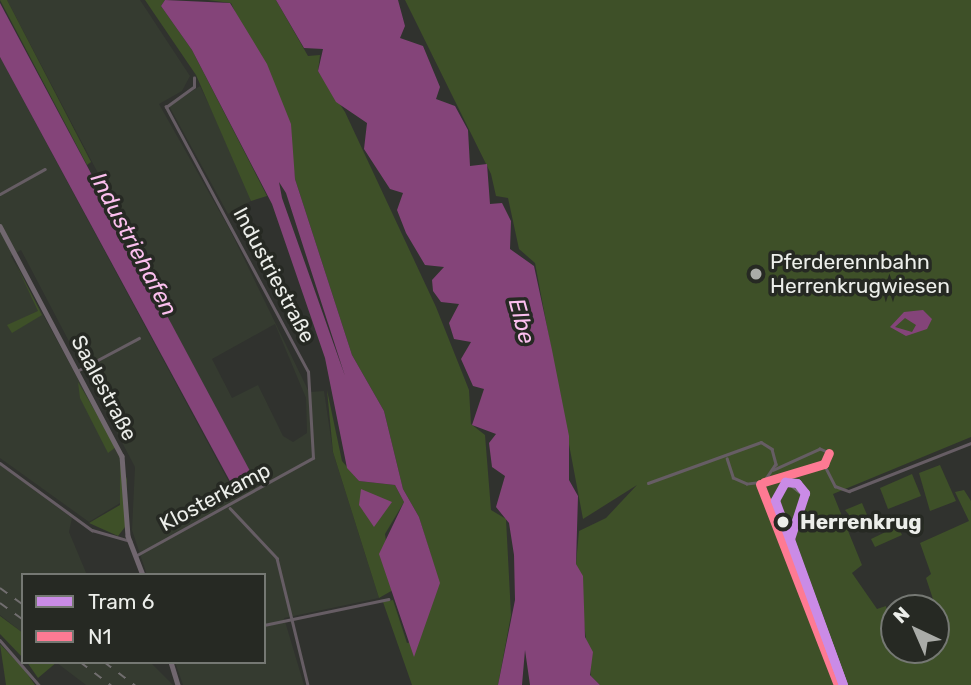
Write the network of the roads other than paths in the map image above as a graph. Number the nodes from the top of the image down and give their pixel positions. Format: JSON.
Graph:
{"nodes":[{"id":1,"x":194,"y":78,"type":"dead end"},
{"id":2,"x":45,"y":169,"type":"dead end"},
{"id":3,"x":0,"y":194,"type":"edge"},
{"id":4,"x":0,"y":226,"type":"edge"},
{"id":5,"x":139,"y":338,"type":"dead end"},
{"id":6,"x":77,"y":371,"type":"junction"},
{"id":7,"x":971,"y":443,"type":"edge"},
{"id":8,"x":727,"y":459,"type":"junction"},
{"id":9,"x":0,"y":463,"type":"edge"},
{"id":10,"x":824,"y":464,"type":"junction"},
{"id":11,"x":308,"y":466,"type":"joint"},
{"id":12,"x":774,"y":470,"type":"junction"},
{"id":13,"x":648,"y":483,"type":"dead end"},
{"id":14,"x":762,"y":483,"type":"junction"},
{"id":15,"x":229,"y":507,"type":"junction"},
{"id":16,"x":128,"y":533,"type":"junction"},
{"id":17,"x":117,"y":538,"type":"junction"},
{"id":18,"x":130,"y":541,"type":"junction"},
{"id":19,"x":136,"y":556,"type":"junction"},
{"id":20,"x":142,"y":573,"type":"edge"},
{"id":21,"x":388,"y":599,"type":"dead end"},
{"id":22,"x":289,"y":620,"type":"junction"},
{"id":23,"x":266,"y":625,"type":"edge"},
{"id":24,"x":0,"y":640,"type":"edge"},
{"id":25,"x":172,"y":664,"type":"edge"},
{"id":26,"x":38,"y":685,"type":"edge"},
{"id":27,"x":178,"y":685,"type":"edge"},
{"id":28,"x":307,"y":685,"type":"edge"},
{"id":29,"x":838,"y":685,"type":"edge"}],
"edges":[{"from":1,"to":11,"type":"street","name":"Industriestraße"},
{"from":2,"to":3,"type":"street"},
{"from":4,"to":6,"type":"main road","name":"Saalestraße"},
{"from":5,"to":6,"type":"street"},
{"from":6,"to":16,"type":"main road","name":"Saalestraße"},
{"from":7,"to":10,"type":"street"},
{"from":8,"to":12,"type":"street"},
{"from":8,"to":13,"type":"street"},
{"from":8,"to":14,"type":"street"},
{"from":9,"to":17,"type":"street"},
{"from":10,"to":12,"type":"street"},
{"from":10,"to":14,"type":"street"},
{"from":11,"to":15,"type":"street","name":"Klosterkamp"},
{"from":12,"to":14,"type":"street"},
{"from":14,"to":29,"type":"street"},
{"from":15,"to":19,"type":"street","name":"Klosterkamp"},
{"from":15,"to":22,"type":"street"},
{"from":16,"to":17,"type":"street"},
{"from":16,"to":18,"type":"main road","name":"Saalestraße"},
{"from":17,"to":18,"type":"street"},
{"from":18,"to":19,"type":"main road","name":"Saalestraße"},
{"from":19,"to":20,"type":"main road","name":"Saalestraße"},
{"from":21,"to":22,"type":"street"},
{"from":22,"to":23,"type":"street"},
{"from":22,"to":28,"type":"street"},
{"from":24,"to":26,"type":"street"},
{"from":25,"to":27,"type":"main road"}]}
